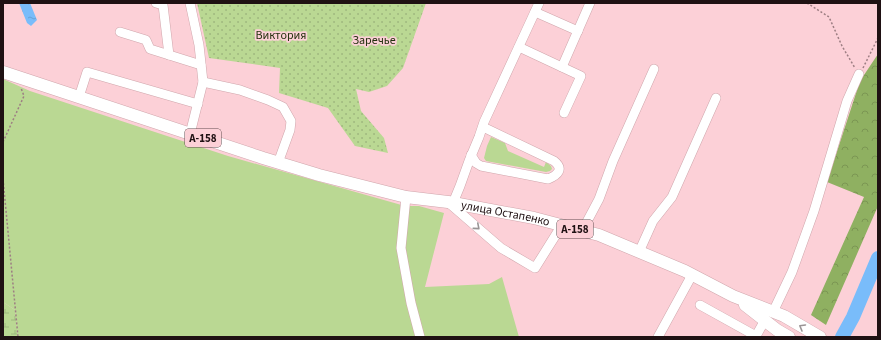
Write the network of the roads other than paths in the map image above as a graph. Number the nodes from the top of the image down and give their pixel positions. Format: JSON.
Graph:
{"nodes":[{"id":1,"x":156,"y":3,"type":"edge"},
{"id":2,"x":190,"y":3,"type":"edge"},
{"id":3,"x":539,"y":3,"type":"edge"},
{"id":4,"x":590,"y":3,"type":"edge"},
{"id":5,"x":535,"y":12,"type":"junction"},
{"id":6,"x":120,"y":32,"type":"dead end"},
{"id":7,"x":578,"y":32,"type":"junction"},
{"id":8,"x":519,"y":47,"type":"junction"},
{"id":9,"x":169,"y":55,"type":"junction"},
{"id":10,"x":201,"y":65,"type":"junction"},
{"id":11,"x":562,"y":67,"type":"junction"},
{"id":12,"x":654,"y":69,"type":"dead end"},
{"id":13,"x":3,"y":72,"type":"edge"},
{"id":14,"x":859,"y":74,"type":"road end"},
{"id":15,"x":203,"y":82,"type":"junction"},
{"id":16,"x":79,"y":98,"type":"junction"},
{"id":17,"x":716,"y":98,"type":"dead end"},
{"id":18,"x":198,"y":104,"type":"junction"},
{"id":19,"x":564,"y":113,"type":"dead end"},
{"id":20,"x":482,"y":127,"type":"junction"},
{"id":21,"x":190,"y":134,"type":"junction"},
{"id":22,"x":471,"y":155,"type":"junction"},
{"id":23,"x":278,"y":163,"type":"junction"},
{"id":24,"x":406,"y":197,"type":"junction"},
{"id":25,"x":450,"y":202,"type":"junction"},
{"id":26,"x":562,"y":225,"type":"junction"},
{"id":27,"x":582,"y":231,"type":"junction"},
{"id":28,"x":639,"y":252,"type":"junction"},
{"id":29,"x":692,"y":275,"type":"junction"},
{"id":30,"x":700,"y":305,"type":"dead end"},
{"id":31,"x":774,"y":316,"type":"junction"},
{"id":32,"x":420,"y":337,"type":"edge"},
{"id":33,"x":658,"y":337,"type":"edge"},
{"id":34,"x":789,"y":337,"type":"edge"},
{"id":35,"x":820,"y":337,"type":"edge"}],
"edges":[{"from":1,"to":9,"type":"lane"},
{"from":2,"to":10,"type":"lane"},
{"from":3,"to":5,"type":"lane"},
{"from":4,"to":7,"type":"lane"},
{"from":5,"to":7,"type":"lane"},
{"from":5,"to":8,"type":"lane"},
{"from":6,"to":9,"type":"lane"},
{"from":7,"to":11,"type":"lane"},
{"from":8,"to":11,"type":"lane"},
{"from":8,"to":20,"type":"lane"},
{"from":9,"to":10,"type":"lane"},
{"from":10,"to":15,"type":"lane"},
{"from":11,"to":19,"type":"lane"},
{"from":12,"to":27,"type":"lane"},
{"from":13,"to":16,"type":"main road","number":"А-158"},
{"from":14,"to":31,"type":"lane"},
{"from":15,"to":18,"type":"lane"},
{"from":15,"to":23,"type":"lane"},
{"from":16,"to":18,"type":"lane"},
{"from":16,"to":21,"type":"main road","number":"А-158"},
{"from":17,"to":28,"type":"lane"},
{"from":18,"to":21,"type":"lane"},
{"from":20,"to":22,"type":"lane"},
{"from":20,"to":22,"type":"lane"},
{"from":21,"to":23,"type":"main road","number":"А-158"},
{"from":22,"to":25,"type":"lane"},
{"from":23,"to":24,"type":"main road","number":"А-158"},
{"from":24,"to":25,"type":"main road","name":"улица Остапенко","number":"А-158"},
{"from":24,"to":32,"type":"lane"},
{"from":25,"to":26,"type":"main road","name":"улица Остапенко","number":"А-158"},
{"from":25,"to":26,"type":"lane","one_way":true},
{"from":26,"to":27,"type":"main road","name":"улица Остапенко","number":"А-158"},
{"from":27,"to":28,"type":"main road","name":"улица Остапенко","number":"А-158"},
{"from":28,"to":29,"type":"main road","name":"улица Остапенко","number":"А-158"},
{"from":29,"to":31,"type":"main road","name":"улица Остапенко","number":"А-158"},
{"from":29,"to":33,"type":"lane"},
{"from":30,"to":31,"type":"lane"},
{"from":31,"to":34,"type":"main road","name":"улица Остапенко","number":"А-158"},
{"from":35,"to":31,"type":"main road","name":"улица Остапенко","number":"А-158","one_way":true}]}
